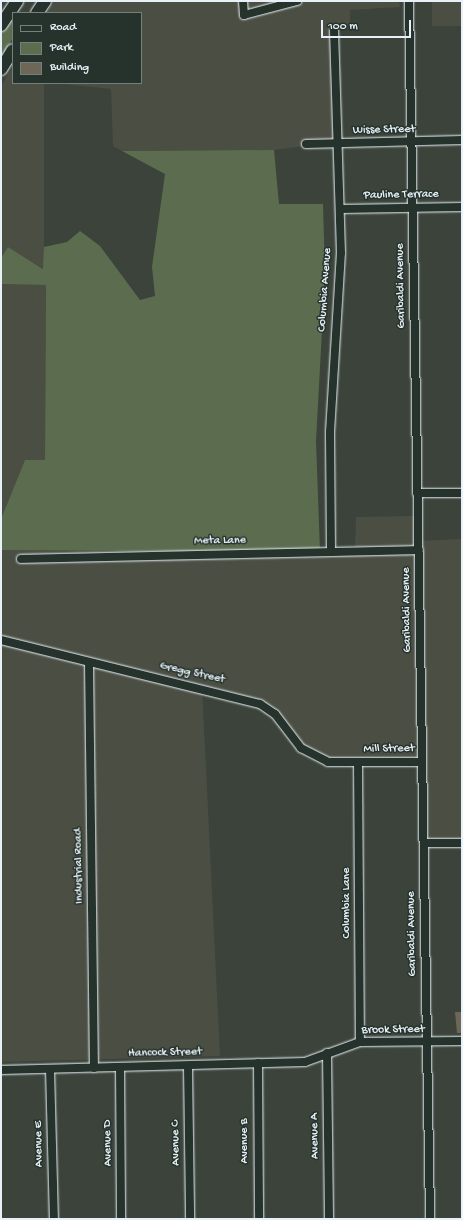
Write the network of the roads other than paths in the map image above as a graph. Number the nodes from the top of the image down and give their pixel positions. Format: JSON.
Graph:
{"nodes":[{"id":1,"x":9,"y":1,"type":"edge"},
{"id":2,"x":17,"y":1,"type":"edge"},
{"id":3,"x":45,"y":1,"type":"edge"},
{"id":4,"x":243,"y":1,"type":"edge"},
{"id":5,"x":297,"y":1,"type":"edge"},
{"id":6,"x":409,"y":1,"type":"edge"},
{"id":7,"x":38,"y":12,"type":"edge"},
{"id":8,"x":1,"y":14,"type":"edge"},
{"id":9,"x":1,"y":25,"type":"edge"},
{"id":10,"x":334,"y":31,"type":"dead end"},
{"id":11,"x":12,"y":52,"type":"edge"},
{"id":12,"x":1,"y":69,"type":"edge"},
{"id":13,"x":462,"y":140,"type":"edge"},
{"id":14,"x":412,"y":143,"type":"junction"},
{"id":15,"x":306,"y":144,"type":"dead end"},
{"id":16,"x":338,"y":144,"type":"junction"},
{"id":17,"x":412,"y":208,"type":"junction"},
{"id":18,"x":462,"y":208,"type":"edge"},
{"id":19,"x":341,"y":209,"type":"junction"},
{"id":20,"x":417,"y":493,"type":"junction"},
{"id":21,"x":462,"y":493,"type":"edge"},
{"id":22,"x":419,"y":550,"type":"junction"},
{"id":23,"x":331,"y":551,"type":"junction"},
{"id":24,"x":21,"y":558,"type":"dead end"},
{"id":25,"x":1,"y":640,"type":"edge"},
{"id":26,"x":89,"y":663,"type":"junction"},
{"id":27,"x":421,"y":762,"type":"junction"},
{"id":28,"x":358,"y":763,"type":"junction"},
{"id":29,"x":424,"y":843,"type":"junction"},
{"id":30,"x":462,"y":843,"type":"edge"},
{"id":31,"x":462,"y":1041,"type":"edge"},
{"id":32,"x":360,"y":1042,"type":"junction"},
{"id":33,"x":426,"y":1042,"type":"junction"},
{"id":34,"x":327,"y":1053,"type":"junction"},
{"id":35,"x":258,"y":1062,"type":"junction"},
{"id":36,"x":120,"y":1067,"type":"junction"},
{"id":37,"x":188,"y":1067,"type":"junction"},
{"id":38,"x":94,"y":1068,"type":"junction"},
{"id":39,"x":50,"y":1069,"type":"junction"},
{"id":40,"x":1,"y":1070,"type":"edge"},
{"id":41,"x":54,"y":1219,"type":"edge"},
{"id":42,"x":121,"y":1219,"type":"edge"},
{"id":43,"x":190,"y":1219,"type":"edge"},
{"id":44,"x":259,"y":1219,"type":"edge"},
{"id":45,"x":329,"y":1219,"type":"edge"},
{"id":46,"x":430,"y":1219,"type":"edge"}],
"edges":[{"from":1,"to":8,"type":"highway"},
{"from":2,"to":9,"type":"highway"},
{"from":3,"to":7,"type":"highway"},
{"from":4,"to":5,"type":"street"},
{"from":6,"to":14,"type":"street","name":"Garibaldi Avenue"},
{"from":10,"to":16,"type":"street","name":"Columbia Avenue"},
{"from":11,"to":12,"type":"highway"},
{"from":13,"to":14,"type":"street","name":"Wisse Street"},
{"from":14,"to":16,"type":"street","name":"Wisse Street"},
{"from":14,"to":17,"type":"street","name":"Garibaldi Avenue"},
{"from":15,"to":16,"type":"street","name":"Wisse Street"},
{"from":16,"to":19,"type":"street","name":"Columbia Avenue"},
{"from":17,"to":18,"type":"street","name":"Pauline Terrace"},
{"from":17,"to":19,"type":"street","name":"Pauline Terrace"},
{"from":17,"to":20,"type":"street","name":"Garibaldi Avenue"},
{"from":19,"to":23,"type":"street","name":"Columbia Avenue"},
{"from":20,"to":21,"type":"street"},
{"from":20,"to":22,"type":"street","name":"Garibaldi Avenue"},
{"from":22,"to":23,"type":"street","name":"Meta Lane"},
{"from":22,"to":27,"type":"street","name":"Garibaldi Avenue"},
{"from":23,"to":24,"type":"street","name":"Meta Lane"},
{"from":25,"to":26,"type":"street","name":"Gregg Street"},
{"from":26,"to":28,"type":"street","name":"Gregg Street"},
{"from":26,"to":38,"type":"street","name":"Industrial Road"},
{"from":27,"to":28,"type":"street","name":"Mill Street"},
{"from":27,"to":29,"type":"street","name":"Garibaldi Avenue"},
{"from":28,"to":32,"type":"street","name":"Columbia Lane"},
{"from":29,"to":30,"type":"street"},
{"from":29,"to":33,"type":"street","name":"Garibaldi Avenue"},
{"from":31,"to":33,"type":"street","name":"Brook Street"},
{"from":32,"to":33,"type":"street","name":"Brook Street"},
{"from":32,"to":34,"type":"street","name":"Brook Street"},
{"from":33,"to":46,"type":"street","name":"Garibaldi Avenue"},
{"from":34,"to":35,"type":"street","name":"Hancock Street"},
{"from":34,"to":45,"type":"street","name":"Avenue A"},
{"from":35,"to":37,"type":"street","name":"Hancock Street"},
{"from":35,"to":44,"type":"street","name":"Avenue B"},
{"from":36,"to":37,"type":"street","name":"Hancock Street"},
{"from":36,"to":38,"type":"street","name":"Hancock Street"},
{"from":36,"to":42,"type":"street","name":"Avenue D"},
{"from":37,"to":43,"type":"street","name":"Avenue C"},
{"from":38,"to":39,"type":"street","name":"Hancock Street"},
{"from":39,"to":40,"type":"street","name":"Hancock Street"},
{"from":39,"to":41,"type":"street","name":"Avenue E"}]}
